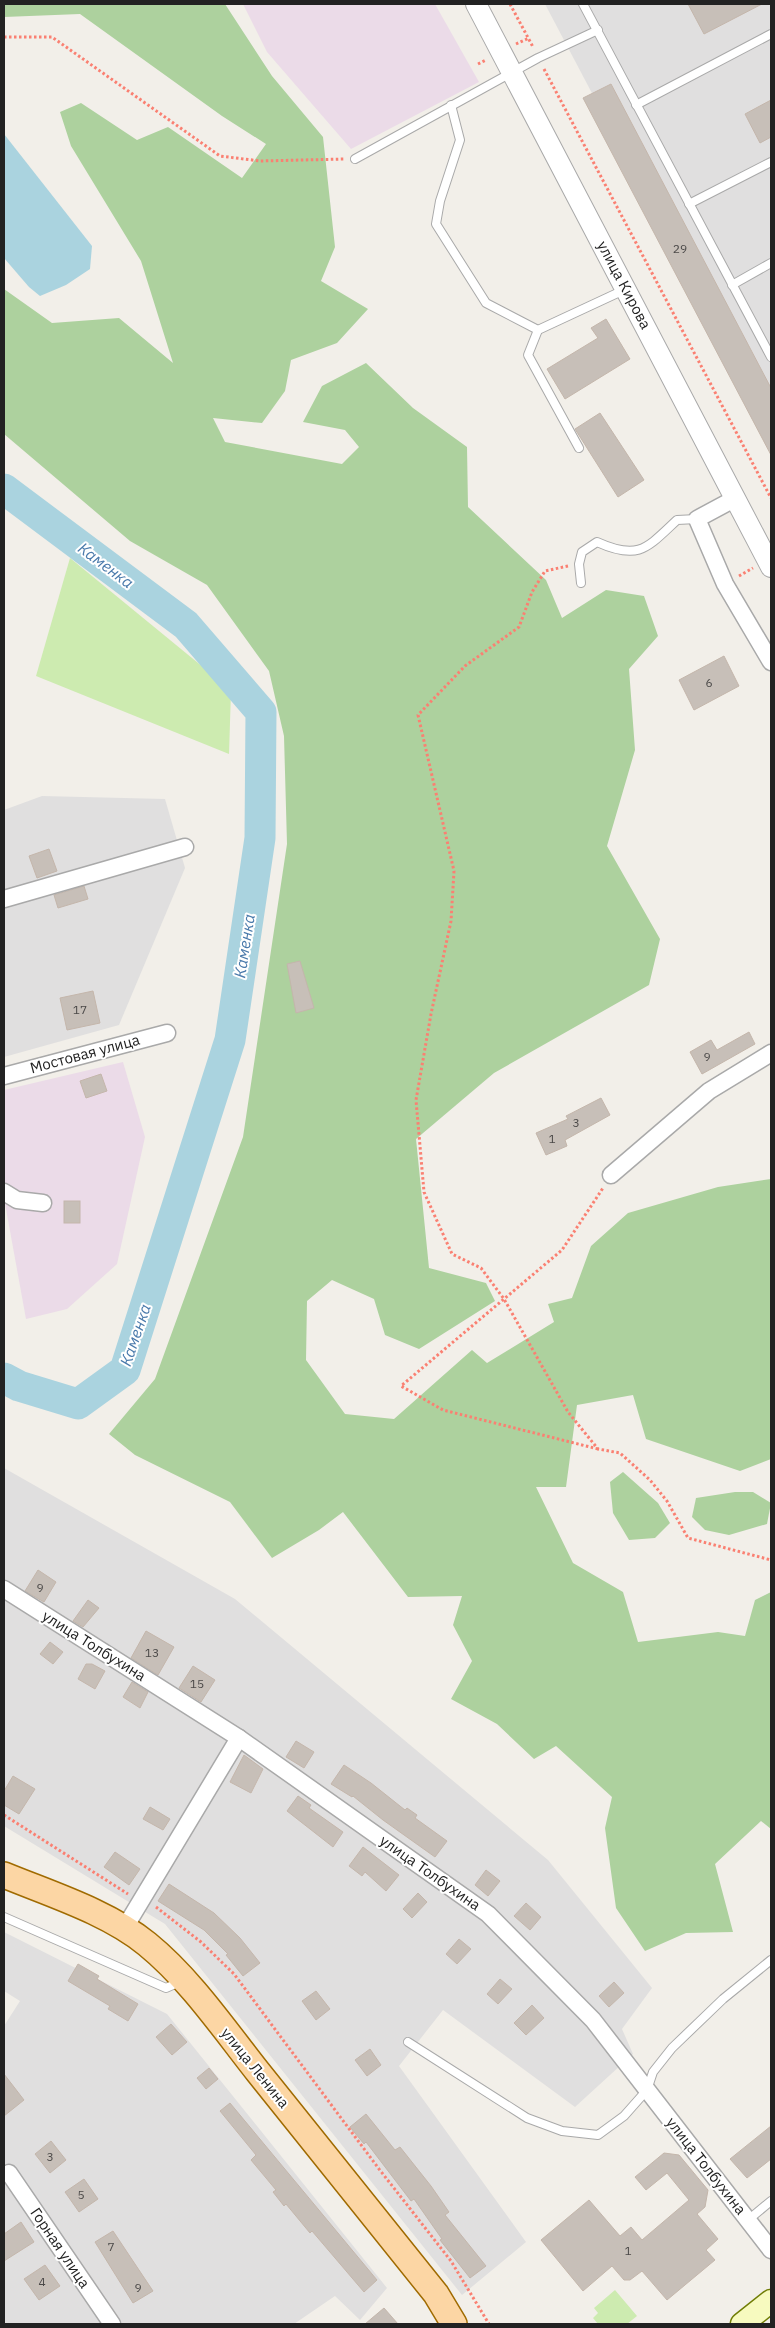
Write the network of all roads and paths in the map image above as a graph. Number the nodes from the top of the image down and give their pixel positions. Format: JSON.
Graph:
{"nodes":[{"id":1,"x":476,"y":4,"type":"edge"},
{"id":2,"x":510,"y":4,"type":"edge"},
{"id":3,"x":584,"y":4,"type":"edge"},
{"id":4,"x":598,"y":30,"type":"junction"},
{"id":5,"x":771,"y":34,"type":"edge"},
{"id":6,"x":4,"y":37,"type":"edge"},
{"id":7,"x":538,"y":58,"type":"junction"},
{"id":8,"x":512,"y":74,"type":"junction"},
{"id":9,"x":451,"y":105,"type":"junction"},
{"id":10,"x":636,"y":105,"type":"junction"},
{"id":11,"x":356,"y":159,"type":"joint"},
{"id":12,"x":771,"y":162,"type":"edge"},
{"id":13,"x":689,"y":204,"type":"junction"},
{"id":14,"x":771,"y":263,"type":"edge"},
{"id":15,"x":732,"y":285,"type":"junction"},
{"id":16,"x":626,"y":289,"type":"junction"},
{"id":17,"x":538,"y":330,"type":"junction"},
{"id":18,"x":771,"y":357,"type":"edge"},
{"id":19,"x":579,"y":448,"type":"dead end"},
{"id":20,"x":736,"y":498,"type":"junction"},
{"id":21,"x":771,"y":498,"type":"edge"},
{"id":22,"x":697,"y":519,"type":"junction"},
{"id":23,"x":769,"y":563,"type":"edge"},
{"id":24,"x":580,"y":564,"type":"junction"},
{"id":25,"x":581,"y":583,"type":"dead end"},
{"id":26,"x":725,"y":584,"type":"junction"},
{"id":27,"x":771,"y":662,"type":"edge"},
{"id":28,"x":186,"y":847,"type":"dead end"},
{"id":29,"x":4,"y":899,"type":"edge"},
{"id":30,"x":167,"y":1033,"type":"dead end"},
{"id":31,"x":771,"y":1053,"type":"edge"},
{"id":32,"x":4,"y":1076,"type":"edge"},
{"id":33,"x":611,"y":1175,"type":"joint"},
{"id":34,"x":4,"y":1192,"type":"edge"},
{"id":35,"x":43,"y":1203,"type":"dead end"},
{"id":36,"x":504,"y":1299,"type":"junction"},
{"id":37,"x":598,"y":1449,"type":"junction"},
{"id":38,"x":771,"y":1560,"type":"edge"},
{"id":39,"x":4,"y":1589,"type":"edge"},
{"id":40,"x":239,"y":1738,"type":"junction"},
{"id":41,"x":4,"y":1815,"type":"edge"},
{"id":42,"x":4,"y":1875,"type":"edge"},
{"id":43,"x":142,"y":1900,"type":"junction"},
{"id":44,"x":4,"y":1917,"type":"edge"},
{"id":45,"x":124,"y":1929,"type":"junction"},
{"id":46,"x":771,"y":1960,"type":"edge"},
{"id":47,"x":183,"y":1980,"type":"junction"},
{"id":48,"x":408,"y":2042,"type":"dead end"},
{"id":49,"x":647,"y":2090,"type":"junction"},
{"id":50,"x":9,"y":2172,"type":"dead end"},
{"id":51,"x":771,"y":2200,"type":"edge"},
{"id":52,"x":748,"y":2220,"type":"junction"},
{"id":53,"x":771,"y":2250,"type":"edge"},
{"id":54,"x":770,"y":2305,"type":"edge"},
{"id":55,"x":112,"y":2324,"type":"edge"},
{"id":56,"x":454,"y":2324,"type":"edge"},
{"id":57,"x":489,"y":2324,"type":"edge"},
{"id":58,"x":742,"y":2324,"type":"edge"}],
"edges":[{"from":1,"to":8,"type":"street","name":"улица Кирова"},
{"from":2,"to":7,"type":"path"},
{"from":3,"to":4,"type":"lane"},
{"from":4,"to":7,"type":"lane"},
{"from":4,"to":10,"type":"lane"},
{"from":5,"to":10,"type":"lane"},
{"from":6,"to":11,"type":"path"},
{"from":7,"to":8,"type":"lane"},
{"from":7,"to":21,"type":"path"},
{"from":8,"to":9,"type":"lane"},
{"from":8,"to":16,"type":"street","name":"улица Кирова"},
{"from":9,"to":11,"type":"lane"},
{"from":9,"to":17,"type":"lane"},
{"from":10,"to":13,"type":"lane"},
{"from":12,"to":13,"type":"lane"},
{"from":13,"to":15,"type":"lane"},
{"from":14,"to":15,"type":"lane"},
{"from":15,"to":18,"type":"lane"},
{"from":16,"to":17,"type":"lane"},
{"from":16,"to":20,"type":"street","name":"улица Кирова"},
{"from":17,"to":19,"type":"lane"},
{"from":20,"to":22,"type":"street"},
{"from":20,"to":23,"type":"street","name":"улица Кирова"},
{"from":22,"to":24,"type":"lane"},
{"from":22,"to":26,"type":"street"},
{"from":23,"to":26,"type":"path"},
{"from":24,"to":25,"type":"lane"},
{"from":24,"to":36,"type":"path"},
{"from":26,"to":27,"type":"street"},
{"from":28,"to":29,"type":"street"},
{"from":30,"to":32,"type":"street","name":"Мостовая улица"},
{"from":31,"to":33,"type":"street"},
{"from":33,"to":36,"type":"path"},
{"from":34,"to":35,"type":"street"},
{"from":36,"to":37,"type":"path"},
{"from":36,"to":37,"type":"path"},
{"from":37,"to":38,"type":"path"},
{"from":39,"to":40,"type":"street","name":"улица Толбухина"},
{"from":40,"to":43,"type":"street"},
{"from":40,"to":49,"type":"street","name":"улица Толбухина"},
{"from":41,"to":43,"type":"path"},
{"from":42,"to":45,"type":"main road","name":"улица Ленина"},
{"from":43,"to":45,"type":"street"},
{"from":43,"to":57,"type":"path"},
{"from":44,"to":47,"type":"lane"},
{"from":45,"to":47,"type":"main road","name":"улица Ленина"},
{"from":46,"to":49,"type":"lane"},
{"from":47,"to":56,"type":"main road","name":"улица Ленина"},
{"from":48,"to":49,"type":"lane"},
{"from":49,"to":52,"type":"street","name":"улица Толбухина"},
{"from":50,"to":55,"type":"street","name":"Горная улица"},
{"from":51,"to":52,"type":"lane"},
{"from":52,"to":53,"type":"street","name":"улица Толбухина"},
{"from":54,"to":58,"type":"main road"}]}
